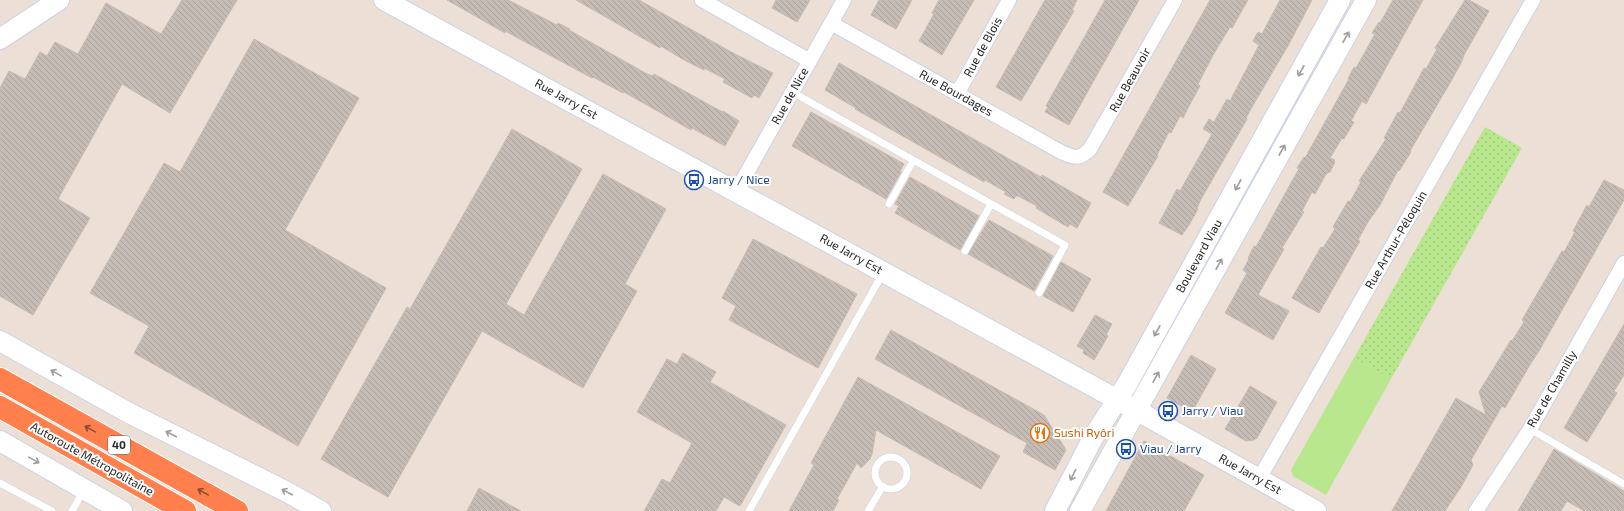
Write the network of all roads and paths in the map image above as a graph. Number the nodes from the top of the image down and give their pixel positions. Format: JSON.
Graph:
{"nodes":[{"id":1,"x":59,"y":0,"type":"edge"},
{"id":2,"x":384,"y":0,"type":"edge"},
{"id":3,"x":702,"y":0,"type":"edge"},
{"id":4,"x":844,"y":0,"type":"edge"},
{"id":5,"x":1010,"y":0,"type":"edge"},
{"id":6,"x":1175,"y":0,"type":"edge"},
{"id":7,"x":1340,"y":0,"type":"edge"},
{"id":8,"x":1366,"y":0,"type":"edge"},
{"id":9,"x":1533,"y":0,"type":"edge"},
{"id":10,"x":831,"y":24,"type":"junction"},
{"id":11,"x":0,"y":39,"type":"edge"},
{"id":12,"x":810,"y":61,"type":"junction"},
{"id":13,"x":792,"y":92,"type":"junction"},
{"id":14,"x":957,"y":94,"type":"junction"},
{"id":15,"x":1082,"y":157,"type":"joint"},
{"id":16,"x":913,"y":161,"type":"junction"},
{"id":17,"x":736,"y":192,"type":"junction"},
{"id":18,"x":889,"y":204,"type":"dead end"},
{"id":19,"x":991,"y":204,"type":"junction"},
{"id":20,"x":965,"y":251,"type":"dead end"},
{"id":21,"x":1624,"y":263,"type":"edge"},
{"id":22,"x":883,"y":272,"type":"junction"},
{"id":23,"x":1039,"y":293,"type":"dead end"},
{"id":24,"x":0,"y":341,"type":"edge"},
{"id":25,"x":0,"y":379,"type":"edge"},
{"id":26,"x":1118,"y":400,"type":"junction"},
{"id":27,"x":0,"y":407,"type":"edge"},
{"id":28,"x":1136,"y":411,"type":"junction"},
{"id":29,"x":1530,"y":429,"type":"junction"},
{"id":30,"x":2,"y":446,"type":"edge"},
{"id":31,"x":1259,"y":479,"type":"junction"},
{"id":32,"x":0,"y":483,"type":"edge"},
{"id":33,"x":1624,"y":484,"type":"edge"},
{"id":34,"x":883,"y":486,"type":"junction"},
{"id":35,"x":85,"y":489,"type":"junction"},
{"id":36,"x":52,"y":511,"type":"edge"},
{"id":37,"x":72,"y":511,"type":"edge"},
{"id":38,"x":122,"y":511,"type":"edge"},
{"id":39,"x":185,"y":511,"type":"edge"},
{"id":40,"x":237,"y":511,"type":"edge"},
{"id":41,"x":321,"y":511,"type":"edge"},
{"id":42,"x":748,"y":511,"type":"edge"},
{"id":43,"x":868,"y":511,"type":"edge"},
{"id":44,"x":1055,"y":511,"type":"edge"},
{"id":45,"x":1080,"y":511,"type":"edge"},
{"id":46,"x":1316,"y":511,"type":"edge"},
{"id":47,"x":1476,"y":511,"type":"edge"}],
"edges":[{"from":1,"to":11,"type":"main road"},
{"from":2,"to":17,"type":"main road","name":"Rue Jarry Est"},
{"from":3,"to":12,"type":"street"},
{"from":4,"to":10,"type":"street","name":"Rue de Nice"},
{"from":5,"to":14,"type":"street","name":"Rue de Blois"},
{"from":6,"to":15,"type":"street","name":"Rue Beauvoir"},
{"from":7,"to":26,"type":"main road","name":"Boulevard Viau","one_way":true},
{"from":28,"to":8,"type":"main road","name":"Boulevard Viau","one_way":true},
{"from":9,"to":31,"type":"street","name":"Rue Arthur-Péloquin"},
{"from":10,"to":12,"type":"street","name":"Rue de Nice"},
{"from":10,"to":14,"type":"street","name":"Rue Bourdages"},
{"from":12,"to":13,"type":"street","name":"Rue de Nice"},
{"from":13,"to":16,"type":"lane"},
{"from":13,"to":17,"type":"street","name":"Rue de Nice"},
{"from":14,"to":15,"type":"street","name":"Rue Bourdages"},
{"from":16,"to":18,"type":"lane"},
{"from":16,"to":19,"type":"lane"},
{"from":17,"to":22,"type":"main road","name":"Rue Jarry Est"},
{"from":19,"to":20,"type":"lane"},
{"from":19,"to":23,"type":"lane"},
{"from":21,"to":29,"type":"street","name":"Rue de Chamilly"},
{"from":22,"to":26,"type":"main road","name":"Rue Jarry Est"},
{"from":22,"to":42,"type":"lane"},
{"from":41,"to":24,"type":"main road","one_way":true},
{"from":40,"to":25,"type":"highway","number":"40","one_way":true},
{"from":26,"to":28,"type":"main road","name":"Rue Jarry Est"},
{"from":26,"to":44,"type":"main road","name":"Boulevard Viau","one_way":true},
{"from":27,"to":39,"type":"highway","name":"Autoroute Métropolitaine","number":"40"},
{"from":28,"to":31,"type":"main road","name":"Rue Jarry Est"},
{"from":28,"to":45,"type":"main road","name":"Boulevard Viau"},
{"from":29,"to":33,"type":"lane"},
{"from":29,"to":47,"type":"street","name":"Rue de Chamilly"},
{"from":30,"to":35,"type":"main road","one_way":true},
{"from":31,"to":46,"type":"main road","name":"Rue Jarry Est"},
{"from":32,"to":36,"type":"lane"},
{"from":34,"to":34,"type":"lane"},
{"from":34,"to":43,"type":"lane"},
{"from":35,"to":37,"type":"lane"},
{"from":35,"to":38,"type":"main road"}]}
